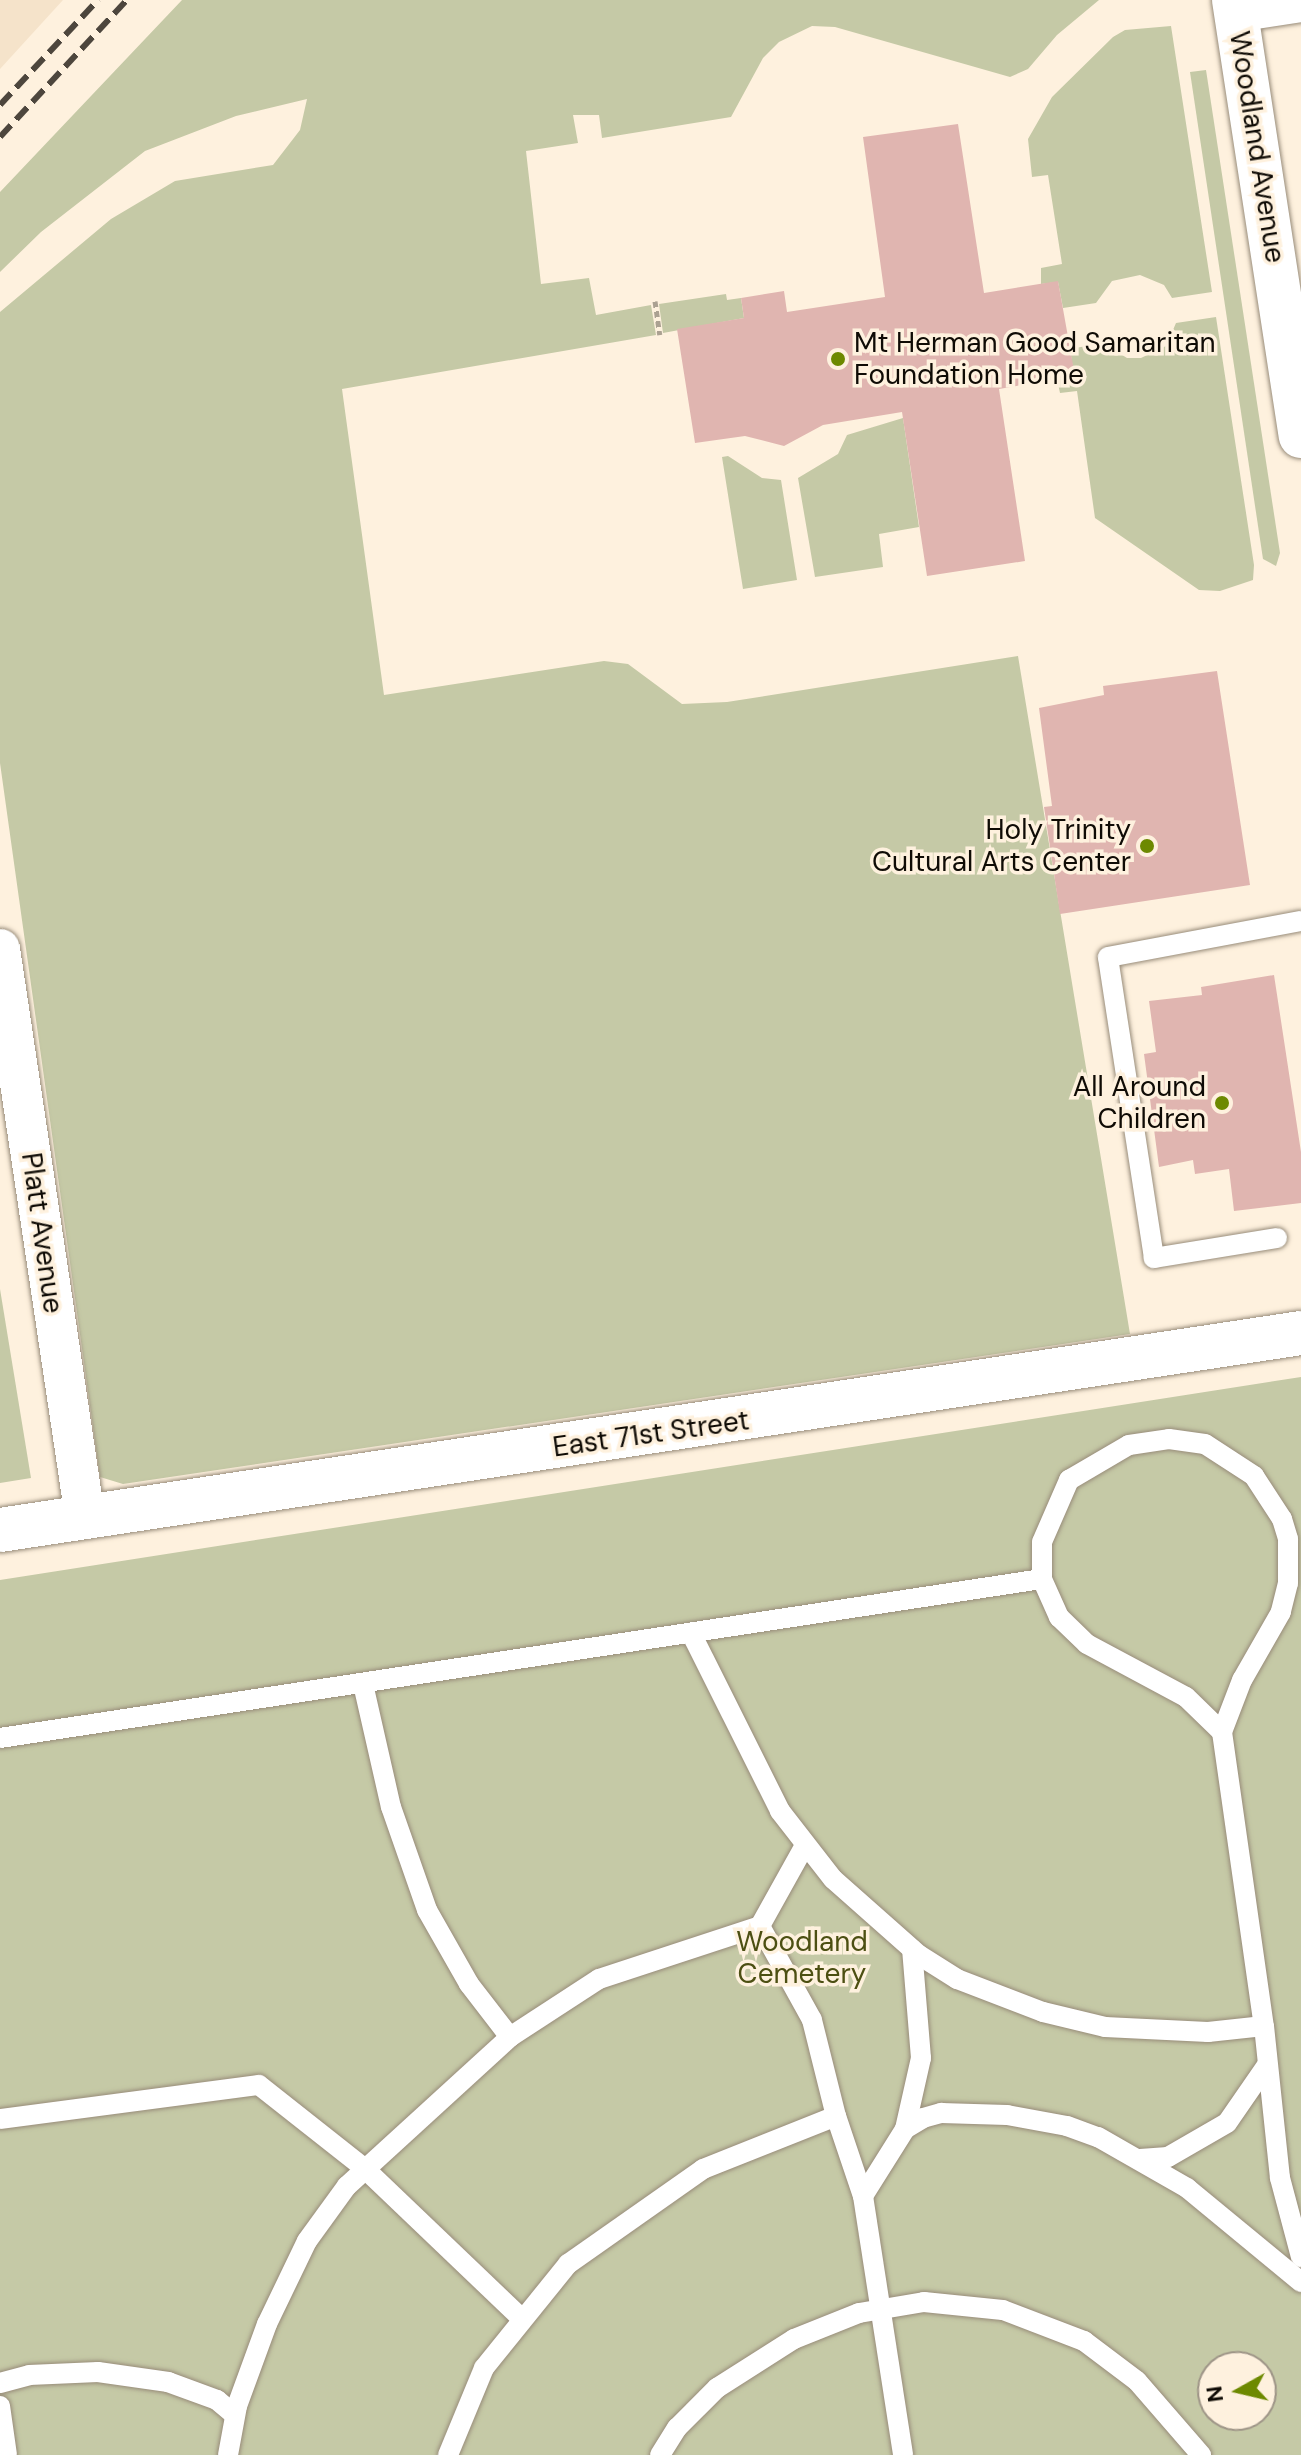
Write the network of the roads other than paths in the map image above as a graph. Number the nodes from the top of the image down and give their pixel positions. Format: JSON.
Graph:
{"nodes":[{"id":1,"x":1301,"y":2,"type":"edge"},
{"id":2,"x":1235,"y":6,"type":"edge"},
{"id":3,"x":1301,"y":436,"type":"edge"},
{"id":4,"x":1301,"y":921,"type":"edge"},
{"id":5,"x":0,"y":949,"type":"edge"},
{"id":6,"x":1277,"y":1238,"type":"dead end"},
{"id":7,"x":1301,"y":1333,"type":"edge"},
{"id":8,"x":85,"y":1517,"type":"junction"},
{"id":9,"x":0,"y":1530,"type":"edge"},
{"id":10,"x":1042,"y":1579,"type":"junction"},
{"id":11,"x":691,"y":1633,"type":"junction"},
{"id":12,"x":363,"y":1684,"type":"junction"},
{"id":13,"x":1222,"y":1732,"type":"junction"},
{"id":14,"x":0,"y":1738,"type":"edge"},
{"id":15,"x":805,"y":1845,"type":"junction"},
{"id":16,"x":760,"y":1926,"type":"junction"},
{"id":17,"x":912,"y":1949,"type":"junction"},
{"id":18,"x":1264,"y":2026,"type":"junction"},
{"id":19,"x":510,"y":2037,"type":"junction"},
{"id":20,"x":1267,"y":2064,"type":"junction"},
{"id":21,"x":836,"y":2116,"type":"junction"},
{"id":22,"x":0,"y":2119,"type":"edge"},
{"id":23,"x":905,"y":2129,"type":"junction"},
{"id":24,"x":1140,"y":2159,"type":"junction"},
{"id":25,"x":364,"y":2168,"type":"junction"},
{"id":26,"x":863,"y":2196,"type":"junction"},
{"id":27,"x":1301,"y":2257,"type":"edge"},
{"id":28,"x":1301,"y":2282,"type":"edge"},
{"id":29,"x":880,"y":2308,"type":"junction"},
{"id":30,"x":521,"y":2318,"type":"junction"},
{"id":31,"x":0,"y":2383,"type":"edge"},
{"id":32,"x":0,"y":2406,"type":"edge"},
{"id":33,"x":235,"y":2415,"type":"junction"},
{"id":34,"x":7,"y":2455,"type":"edge"},
{"id":35,"x":228,"y":2455,"type":"edge"},
{"id":36,"x":448,"y":2455,"type":"edge"},
{"id":37,"x":660,"y":2455,"type":"edge"},
{"id":38,"x":903,"y":2455,"type":"edge"},
{"id":39,"x":1201,"y":2455,"type":"edge"}],
"edges":[{"from":1,"to":2,"type":"street"},
{"from":2,"to":3,"type":"street","name":"Woodland Avenue"},
{"from":4,"to":6,"type":"lane"},
{"from":5,"to":8,"type":"street","name":"Platt Avenue"},
{"from":7,"to":8,"type":"street","name":"East 71st Street"},
{"from":8,"to":9,"type":"street","name":"East 71st Street"},
{"from":10,"to":11,"type":"lane"},
{"from":10,"to":13,"type":"lane"},
{"from":10,"to":13,"type":"lane"},
{"from":11,"to":12,"type":"lane"},
{"from":11,"to":15,"type":"lane"},
{"from":12,"to":14,"type":"lane"},
{"from":12,"to":19,"type":"lane"},
{"from":13,"to":18,"type":"lane"},
{"from":15,"to":16,"type":"lane"},
{"from":15,"to":17,"type":"lane"},
{"from":16,"to":19,"type":"lane"},
{"from":16,"to":21,"type":"lane"},
{"from":17,"to":18,"type":"lane"},
{"from":17,"to":23,"type":"lane"},
{"from":18,"to":20,"type":"lane"},
{"from":19,"to":25,"type":"lane"},
{"from":20,"to":24,"type":"lane"},
{"from":20,"to":27,"type":"lane"},
{"from":21,"to":26,"type":"lane"},
{"from":21,"to":30,"type":"lane"},
{"from":22,"to":25,"type":"lane"},
{"from":23,"to":24,"type":"lane"},
{"from":23,"to":26,"type":"lane"},
{"from":24,"to":28,"type":"lane"},
{"from":25,"to":30,"type":"lane"},
{"from":25,"to":33,"type":"lane"},
{"from":26,"to":29,"type":"lane"},
{"from":29,"to":37,"type":"lane"},
{"from":29,"to":38,"type":"lane"},
{"from":29,"to":39,"type":"lane"},
{"from":30,"to":36,"type":"lane"},
{"from":31,"to":33,"type":"lane"},
{"from":32,"to":34,"type":"lane"},
{"from":33,"to":35,"type":"lane"}]}
